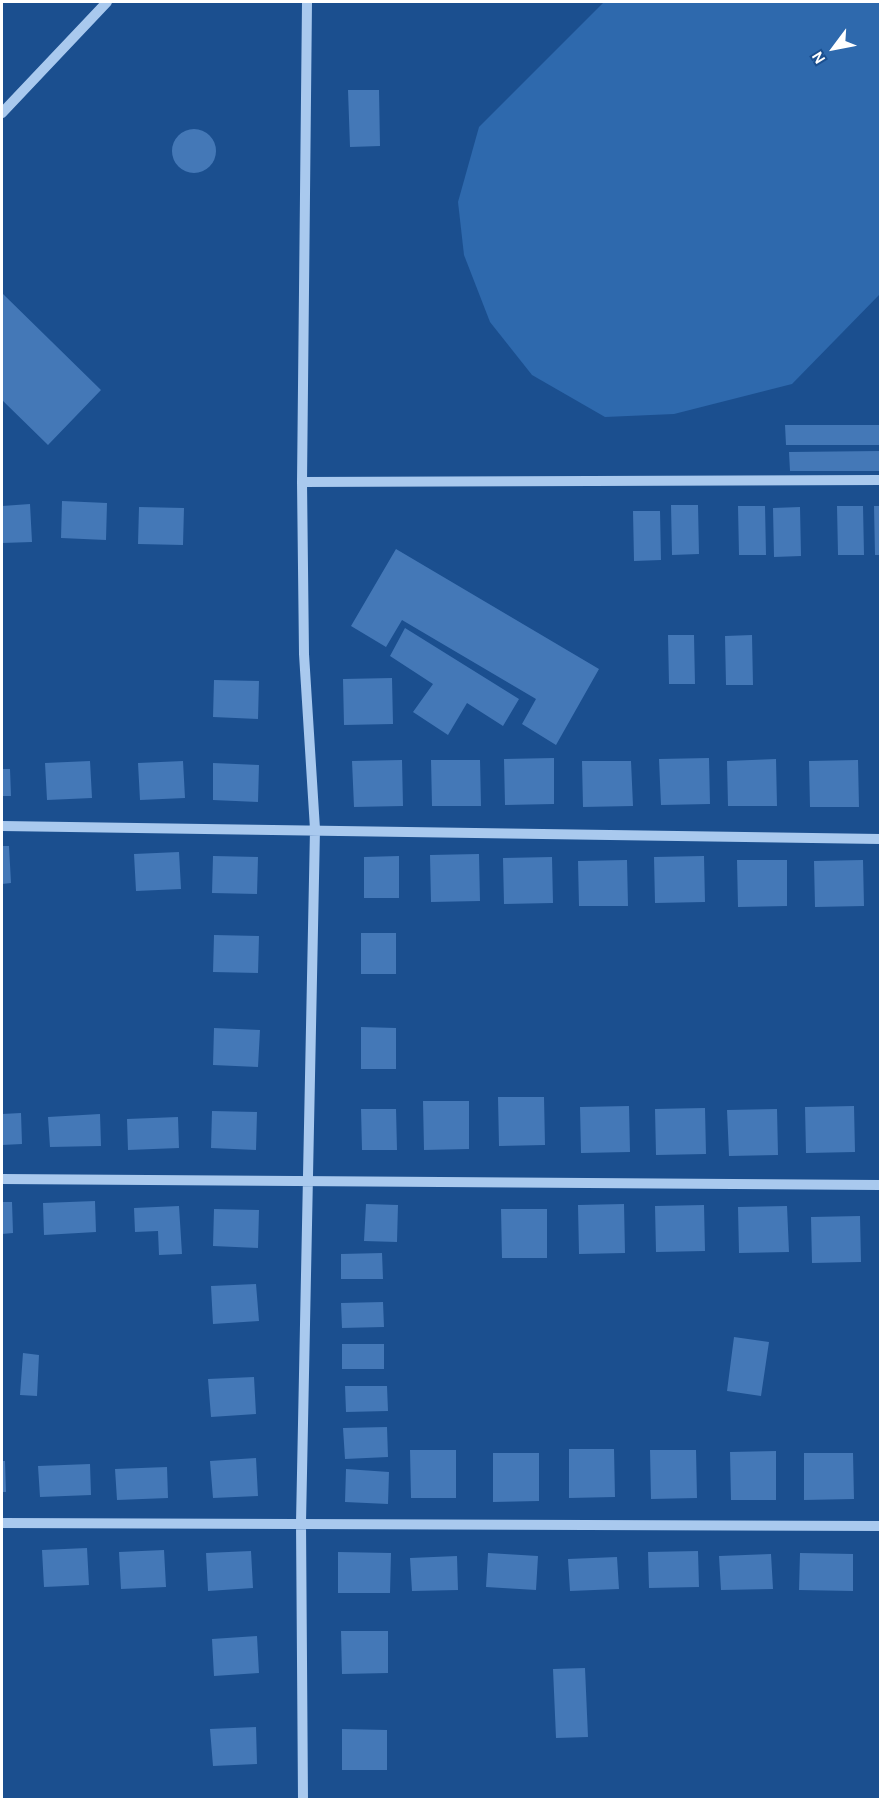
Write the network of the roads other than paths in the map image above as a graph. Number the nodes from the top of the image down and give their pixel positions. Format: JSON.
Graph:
{"nodes":[{"id":1,"x":107,"y":2,"type":"edge"},
{"id":2,"x":307,"y":2,"type":"edge"},
{"id":3,"x":2,"y":113,"type":"edge"},
{"id":4,"x":880,"y":480,"type":"edge"},
{"id":5,"x":302,"y":482,"type":"junction"},
{"id":6,"x":2,"y":826,"type":"edge"},
{"id":7,"x":315,"y":829,"type":"junction"},
{"id":8,"x":880,"y":839,"type":"edge"},
{"id":9,"x":2,"y":1179,"type":"edge"},
{"id":10,"x":308,"y":1183,"type":"junction"},
{"id":11,"x":880,"y":1185,"type":"edge"},
{"id":12,"x":302,"y":1522,"type":"junction"},
{"id":13,"x":2,"y":1523,"type":"edge"},
{"id":14,"x":880,"y":1526,"type":"edge"},
{"id":15,"x":303,"y":1800,"type":"edge"}],
"edges":[{"from":1,"to":3,"type":"street"},
{"from":2,"to":5,"type":"street"},
{"from":4,"to":5,"type":"street"},
{"from":5,"to":7,"type":"street"},
{"from":6,"to":7,"type":"street"},
{"from":7,"to":8,"type":"street"},
{"from":7,"to":10,"type":"street"},
{"from":9,"to":10,"type":"street"},
{"from":10,"to":11,"type":"street"},
{"from":10,"to":12,"type":"street"},
{"from":12,"to":13,"type":"street"},
{"from":12,"to":14,"type":"street"},
{"from":12,"to":15,"type":"street"}]}
